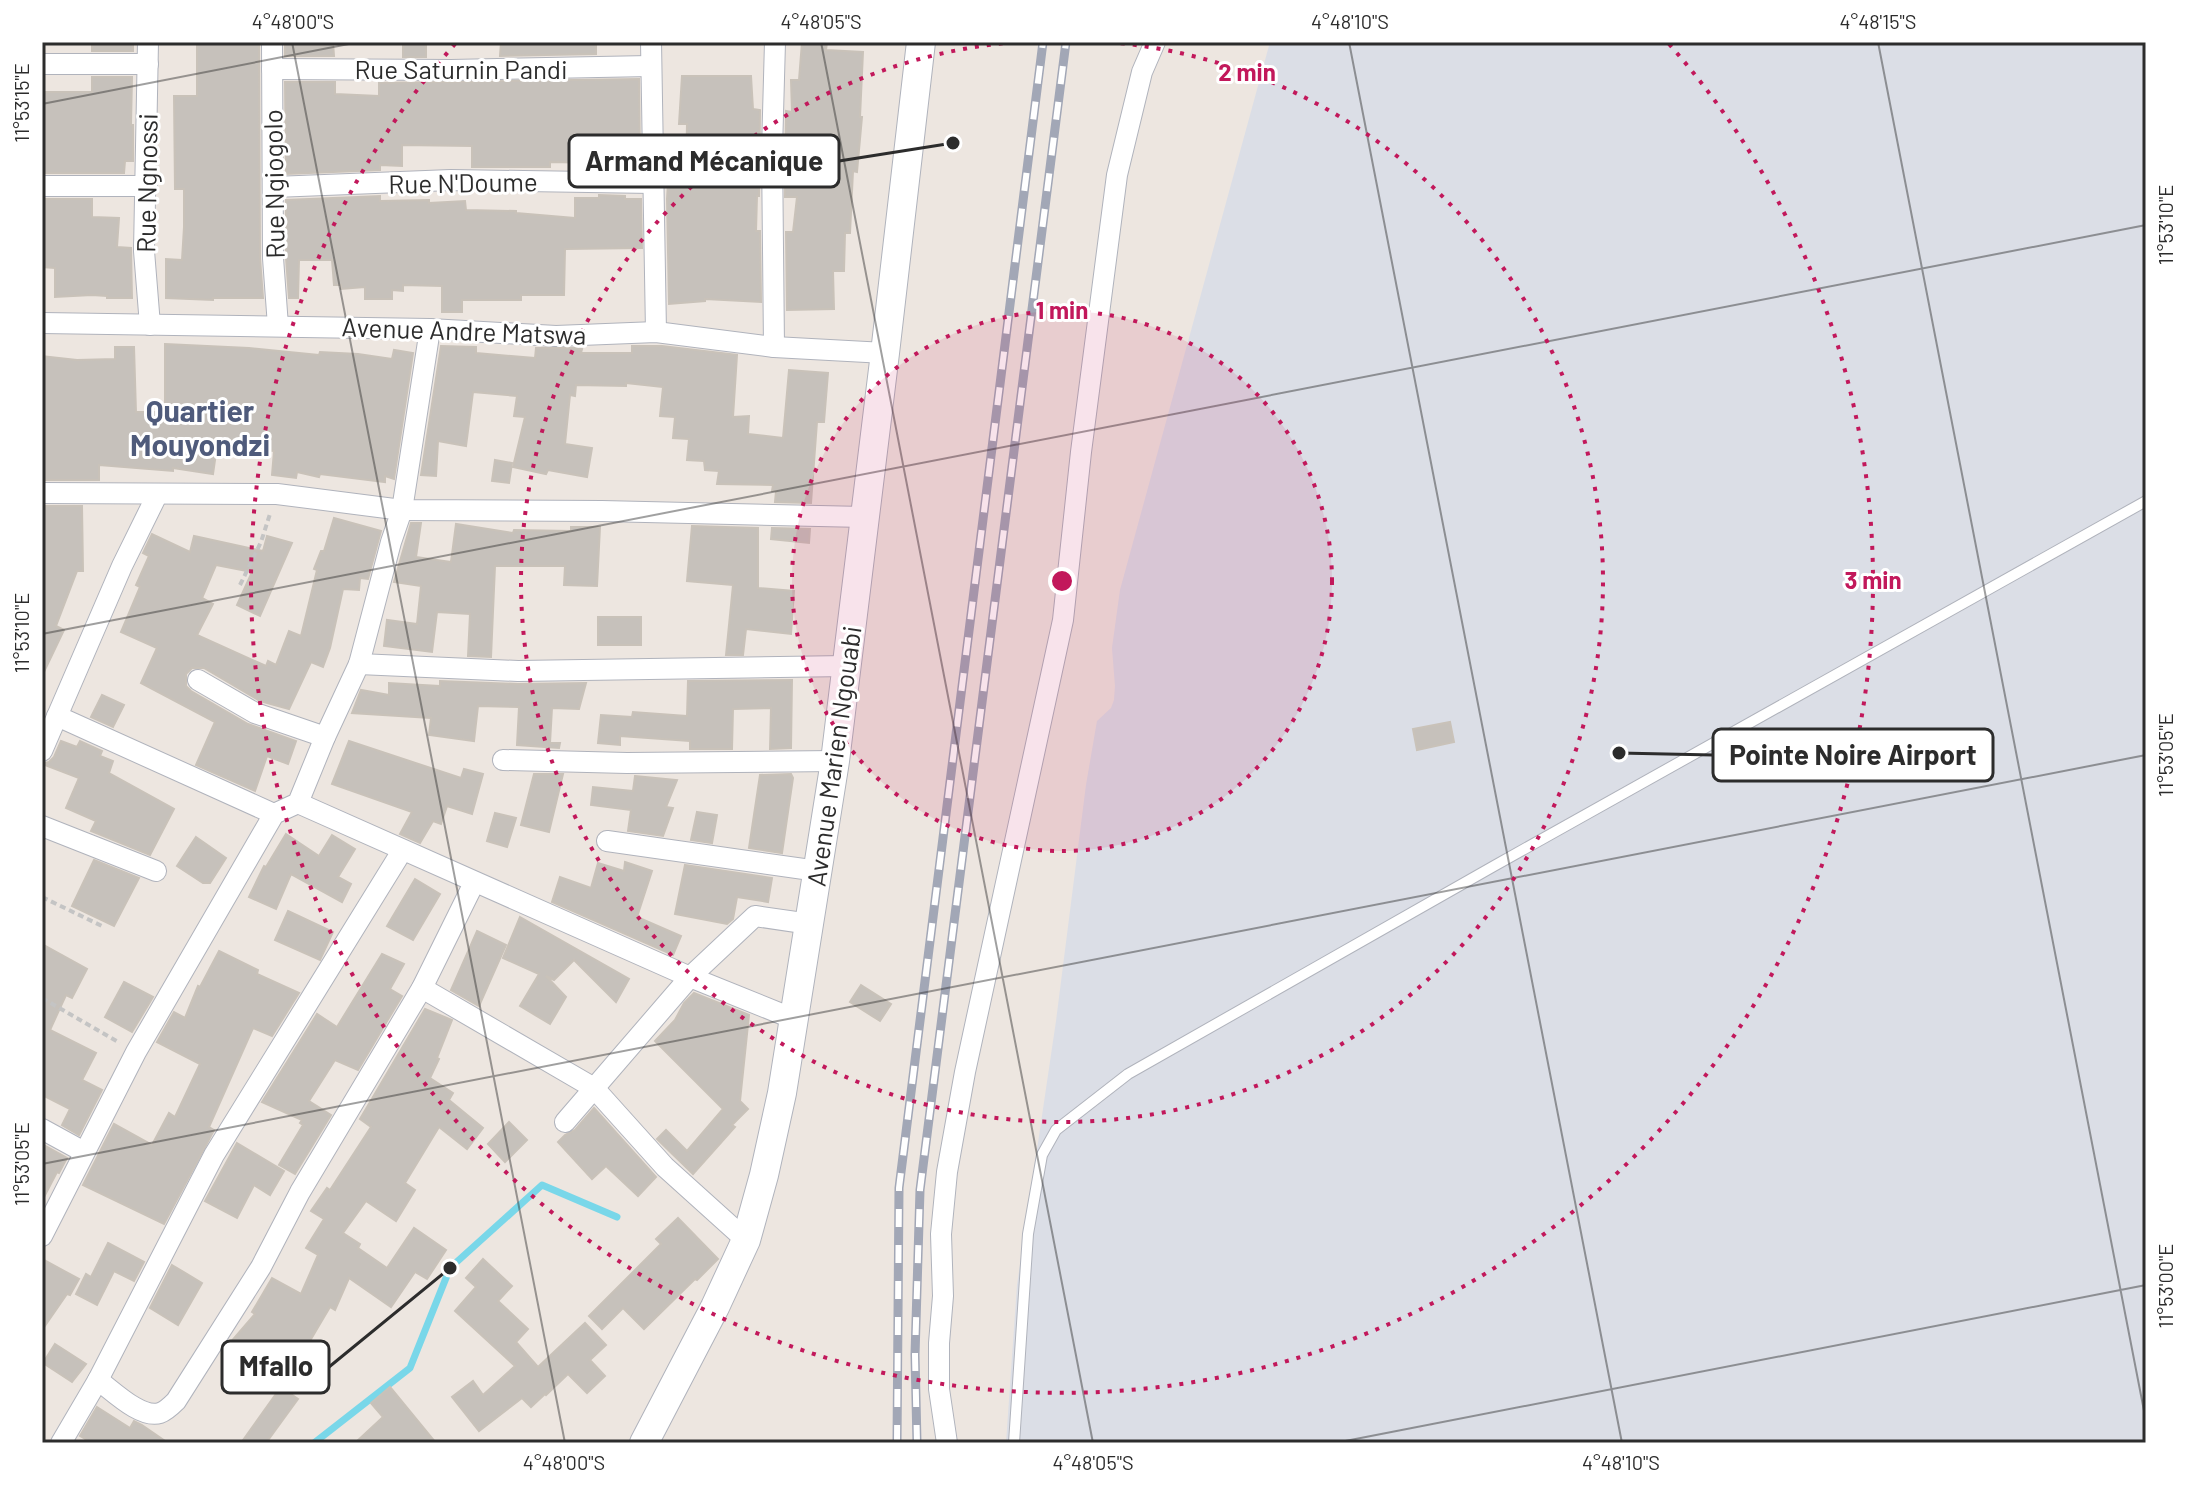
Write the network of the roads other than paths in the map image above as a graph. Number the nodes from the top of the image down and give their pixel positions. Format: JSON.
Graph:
{"nodes":[{"id":1,"x":148,"y":42,"type":"edge"},
{"id":2,"x":272,"y":42,"type":"edge"},
{"id":3,"x":651,"y":42,"type":"edge"},
{"id":4,"x":775,"y":42,"type":"edge"},
{"id":5,"x":921,"y":42,"type":"edge"},
{"id":6,"x":1155,"y":42,"type":"edge"},
{"id":7,"x":42,"y":64,"type":"edge"},
{"id":8,"x":148,"y":64,"type":"junction"},
{"id":9,"x":650,"y":66,"type":"junction"},
{"id":10,"x":272,"y":69,"type":"junction"},
{"id":11,"x":653,"y":183,"type":"junction"},
{"id":12,"x":42,"y":186,"type":"edge"},
{"id":13,"x":147,"y":186,"type":"junction"},
{"id":14,"x":274,"y":187,"type":"junction"},
{"id":15,"x":42,"y":323,"type":"edge"},
{"id":16,"x":150,"y":325,"type":"junction"},
{"id":17,"x":278,"y":326,"type":"junction"},
{"id":18,"x":430,"y":329,"type":"junction"},
{"id":19,"x":656,"y":332,"type":"junction"},
{"id":20,"x":774,"y":347,"type":"junction"},
{"id":21,"x":885,"y":353,"type":"junction"},
{"id":22,"x":42,"y":493,"type":"edge"},
{"id":23,"x":157,"y":495,"type":"junction"},
{"id":24,"x":2146,"y":501,"type":"edge"},
{"id":25,"x":402,"y":510,"type":"junction"},
{"id":26,"x":864,"y":517,"type":"junction"},
{"id":27,"x":359,"y":664,"type":"junction"},
{"id":28,"x":847,"y":666,"type":"junction"},
{"id":29,"x":198,"y":680,"type":"dead end"},
{"id":30,"x":57,"y":716,"type":"junction"},
{"id":31,"x":325,"y":737,"type":"junction"},
{"id":32,"x":42,"y":751,"type":"edge"},
{"id":33,"x":503,"y":760,"type":"dead end"},
{"id":34,"x":835,"y":761,"type":"junction"},
{"id":35,"x":298,"y":803,"type":"junction"},
{"id":36,"x":274,"y":814,"type":"junction"},
{"id":37,"x":42,"y":826,"type":"edge"},
{"id":38,"x":607,"y":841,"type":"dead end"},
{"id":39,"x":402,"y":851,"type":"junction"},
{"id":40,"x":156,"y":871,"type":"dead end"},
{"id":41,"x":818,"y":871,"type":"junction"},
{"id":42,"x":474,"y":883,"type":"junction"},
{"id":43,"x":810,"y":924,"type":"junction"},
{"id":44,"x":690,"y":977,"type":"junction"},
{"id":45,"x":422,"y":988,"type":"junction"},
{"id":46,"x":794,"y":1019,"type":"junction"},
{"id":47,"x":594,"y":1088,"type":"junction"},
{"id":48,"x":565,"y":1122,"type":"dead end"},
{"id":49,"x":42,"y":1129,"type":"edge"},
{"id":50,"x":84,"y":1152,"type":"junction"},
{"id":51,"x":42,"y":1236,"type":"edge"},
{"id":52,"x":746,"y":1240,"type":"junction"},
{"id":53,"x":98,"y":1380,"type":"junction"},
{"id":54,"x":61,"y":1443,"type":"edge"},
{"id":55,"x":644,"y":1443,"type":"edge"},
{"id":56,"x":947,"y":1443,"type":"edge"},
{"id":57,"x":1014,"y":1443,"type":"edge"}],
"edges":[{"from":1,"to":8,"type":"street","name":"Rue Ngnossi"},
{"from":2,"to":10,"type":"street","name":"Rue Ngiogolo"},
{"from":3,"to":9,"type":"street"},
{"from":4,"to":20,"type":"street"},
{"from":5,"to":21,"type":"street","name":"Avenue Marien Ngouabi"},
{"from":6,"to":56,"type":"street"},
{"from":7,"to":8,"type":"street"},
{"from":8,"to":13,"type":"street","name":"Rue Ngnossi"},
{"from":9,"to":10,"type":"street","name":"Rue Saturnin Pandi"},
{"from":9,"to":11,"type":"street"},
{"from":10,"to":14,"type":"street","name":"Rue Ngiogolo"},
{"from":11,"to":14,"type":"street","name":"Rue N'Doume"},
{"from":11,"to":19,"type":"street"},
{"from":12,"to":13,"type":"street"},
{"from":13,"to":16,"type":"street","name":"Rue Ngnossi"},
{"from":14,"to":17,"type":"street","name":"Rue Ngiogolo"},
{"from":15,"to":16,"type":"street","name":"Avenue Andre Matswa"},
{"from":16,"to":17,"type":"street","name":"Avenue Andre Matswa"},
{"from":17,"to":18,"type":"street","name":"Avenue Andre Matswa"},
{"from":18,"to":19,"type":"street","name":"Avenue Andre Matswa"},
{"from":18,"to":25,"type":"street"},
{"from":19,"to":20,"type":"street","name":"Avenue Andre Matswa"},
{"from":20,"to":21,"type":"street","name":"Avenue Andre Matswa"},
{"from":21,"to":26,"type":"street","name":"Avenue Marien Ngouabi"},
{"from":22,"to":23,"type":"street"},
{"from":23,"to":25,"type":"street"},
{"from":23,"to":30,"type":"street"},
{"from":24,"to":57,"type":"lane"},
{"from":25,"to":26,"type":"street"},
{"from":25,"to":27,"type":"street"},
{"from":26,"to":28,"type":"street","name":"Avenue Marien Ngouabi"},
{"from":27,"to":28,"type":"street"},
{"from":27,"to":31,"type":"street"},
{"from":28,"to":34,"type":"street","name":"Avenue Marien Ngouabi"},
{"from":29,"to":31,"type":"street"},
{"from":30,"to":32,"type":"street"},
{"from":30,"to":36,"type":"street"},
{"from":31,"to":35,"type":"street"},
{"from":33,"to":34,"type":"street"},
{"from":34,"to":41,"type":"street","name":"Avenue Marien Ngouabi"},
{"from":35,"to":36,"type":"street"},
{"from":35,"to":39,"type":"street"},
{"from":36,"to":50,"type":"street"},
{"from":37,"to":40,"type":"street"},
{"from":38,"to":41,"type":"street"},
{"from":39,"to":42,"type":"street"},
{"from":39,"to":53,"type":"street"},
{"from":41,"to":43,"type":"street","name":"Avenue Marien Ngouabi"},
{"from":42,"to":44,"type":"street"},
{"from":42,"to":45,"type":"street"},
{"from":43,"to":44,"type":"street"},
{"from":43,"to":46,"type":"street","name":"Avenue Marien Ngouabi"},
{"from":44,"to":46,"type":"street"},
{"from":44,"to":47,"type":"street"},
{"from":45,"to":47,"type":"street"},
{"from":45,"to":53,"type":"street"},
{"from":46,"to":52,"type":"street","name":"Avenue Marien Ngouabi"},
{"from":47,"to":48,"type":"street"},
{"from":47,"to":52,"type":"street"},
{"from":49,"to":50,"type":"street"},
{"from":50,"to":51,"type":"street"},
{"from":52,"to":55,"type":"street","name":"Avenue Marien Ngouabi"},
{"from":53,"to":54,"type":"street"}]}
